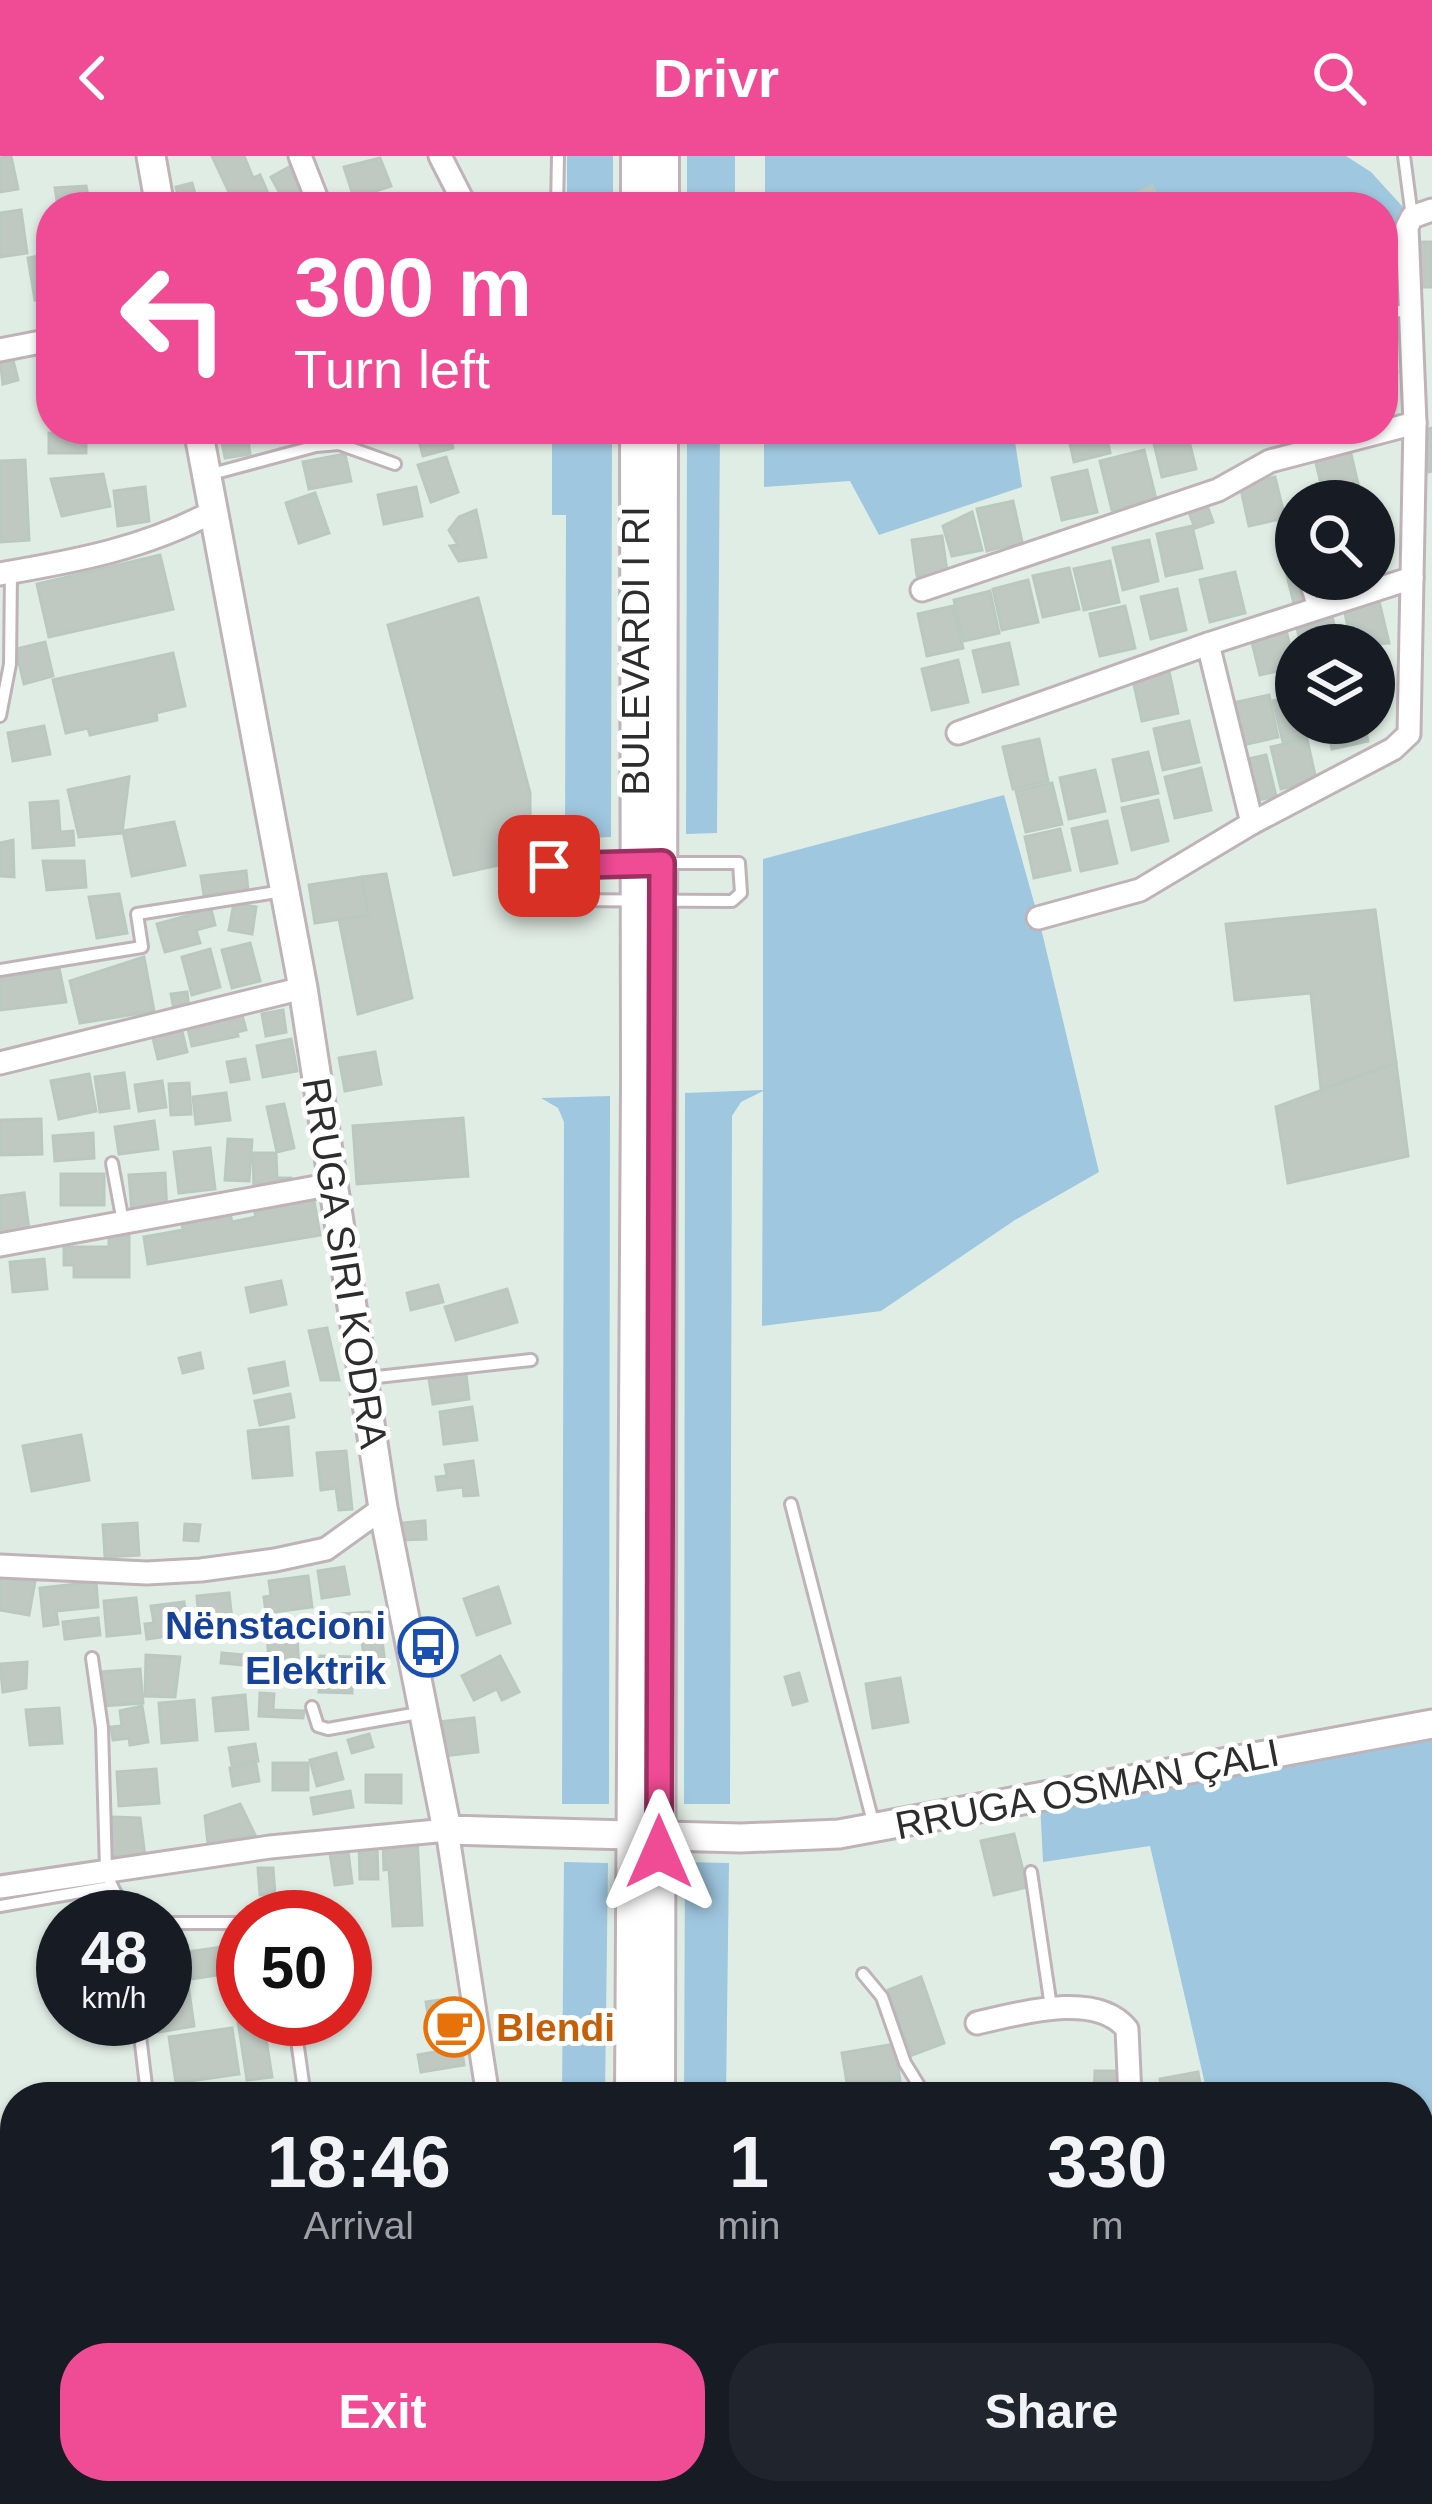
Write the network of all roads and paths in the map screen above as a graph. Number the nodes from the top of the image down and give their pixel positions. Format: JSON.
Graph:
{"nodes":[{"id":1,"x":151,"y":156,"type":"edge"},
{"id":2,"x":300,"y":156,"type":"edge"},
{"id":3,"x":440,"y":156,"type":"edge"},
{"id":4,"x":558,"y":156,"type":"edge"},
{"id":5,"x":637,"y":156,"type":"edge"},
{"id":6,"x":663,"y":156,"type":"edge"},
{"id":7,"x":1403,"y":156,"type":"edge"},
{"id":8,"x":157,"y":192,"type":"edge"},
{"id":9,"x":314,"y":192,"type":"edge"},
{"id":10,"x":458,"y":192,"type":"edge"},
{"id":11,"x":557,"y":192,"type":"edge"},
{"id":12,"x":637,"y":192,"type":"edge"},
{"id":13,"x":663,"y":192,"type":"edge"},
{"id":14,"x":1422,"y":213,"type":"edge"},
{"id":15,"x":1413,"y":309,"type":"junction"},
{"id":16,"x":1398,"y":311,"type":"edge"},
{"id":17,"x":36,"y":343,"type":"edge"},
{"id":18,"x":0,"y":350,"type":"edge"},
{"id":19,"x":1420,"y":410,"type":"edge"},
{"id":20,"x":202,"y":444,"type":"edge"},
{"id":21,"x":636,"y":444,"type":"edge"},
{"id":22,"x":662,"y":444,"type":"edge"},
{"id":23,"x":1320,"y":444,"type":"edge"},
{"id":24,"x":316,"y":446,"type":"joint"},
{"id":25,"x":395,"y":464,"type":"dead end"},
{"id":26,"x":207,"y":475,"type":"junction"},
{"id":27,"x":214,"y":511,"type":"junction"},
{"id":28,"x":5,"y":573,"type":"edge"},
{"id":29,"x":1412,"y":578,"type":"junction"},
{"id":30,"x":922,"y":590,"type":"dead end"},
{"id":31,"x":1311,"y":600,"type":"edge"},
{"id":32,"x":1314,"y":608,"type":"junction"},
{"id":33,"x":1208,"y":644,"type":"junction"},
{"id":34,"x":0,"y":716,"type":"edge"},
{"id":35,"x":958,"y":733,"type":"dead end"},
{"id":36,"x":1252,"y":823,"type":"junction"},
{"id":37,"x":648,"y":863,"type":"junction"},
{"id":38,"x":286,"y":890,"type":"junction"},
{"id":39,"x":648,"y":901,"type":"junction"},
{"id":40,"x":1038,"y":918,"type":"dead end"},
{"id":41,"x":0,"y":970,"type":"edge"},
{"id":42,"x":303,"y":988,"type":"junction"},
{"id":43,"x":0,"y":1064,"type":"edge"},
{"id":44,"x":112,"y":1163,"type":"dead end"},
{"id":45,"x":333,"y":1184,"type":"junction"},
{"id":46,"x":122,"y":1222,"type":"junction"},
{"id":47,"x":0,"y":1245,"type":"edge"},
{"id":48,"x":531,"y":1360,"type":"dead end"},
{"id":49,"x":362,"y":1378,"type":"junction"},
{"id":50,"x":791,"y":1504,"type":"dead end"},
{"id":51,"x":382,"y":1508,"type":"junction"},
{"id":52,"x":0,"y":1566,"type":"edge"},
{"id":53,"x":92,"y":1658,"type":"dead end"},
{"id":54,"x":312,"y":1707,"type":"dead end"},
{"id":55,"x":423,"y":1713,"type":"junction"},
{"id":56,"x":1432,"y":1724,"type":"edge"},
{"id":57,"x":875,"y":1828,"type":"junction"},
{"id":58,"x":446,"y":1830,"type":"junction"},
{"id":59,"x":645,"y":1835,"type":"junction"},
{"id":60,"x":1030,"y":1872,"type":"dead end"},
{"id":61,"x":108,"y":1878,"type":"junction"},
{"id":62,"x":0,"y":1887,"type":"edge"},
{"id":63,"x":115,"y":1890,"type":"edge"},
{"id":64,"x":0,"y":1906,"type":"edge"},
{"id":65,"x":863,"y":1974,"type":"dead end"},
{"id":66,"x":1051,"y":2007,"type":"junction"},
{"id":67,"x":977,"y":2023,"type":"dead end"},
{"id":68,"x":141,"y":2046,"type":"edge"},
{"id":69,"x":298,"y":2046,"type":"edge"},
{"id":70,"x":146,"y":2082,"type":"edge"},
{"id":71,"x":303,"y":2082,"type":"edge"},
{"id":72,"x":486,"y":2082,"type":"edge"},
{"id":73,"x":632,"y":2082,"type":"edge"},
{"id":74,"x":657,"y":2082,"type":"edge"},
{"id":75,"x":917,"y":2082,"type":"edge"},
{"id":76,"x":1129,"y":2082,"type":"edge"}],
"edges":[{"from":1,"to":8,"type":"street"},
{"from":2,"to":9,"type":"street"},
{"from":3,"to":10,"type":"street"},
{"from":4,"to":11,"type":"lane"},
{"from":5,"to":12,"type":"main road"},
{"from":6,"to":13,"type":"main road"},
{"from":7,"to":14,"type":"lane"},
{"from":14,"to":15,"type":"street"},
{"from":15,"to":16,"type":"lane"},
{"from":15,"to":19,"type":"street"},
{"from":17,"to":18,"type":"street"},
{"from":19,"to":29,"type":"street"},
{"from":20,"to":26,"type":"street","name":"RRUGA SIRI KODRA"},
{"from":21,"to":37,"type":"main road","name":"BULEVARDI I RI"},
{"from":22,"to":37,"type":"main road","name":"BULEVARDI I RI"},
{"from":23,"to":30,"type":"street"},
{"from":24,"to":25,"type":"lane"},
{"from":24,"to":26,"type":"lane"},
{"from":26,"to":27,"type":"street","name":"RRUGA SIRI KODRA"},
{"from":27,"to":28,"type":"street"},
{"from":27,"to":38,"type":"street","name":"RRUGA SIRI KODRA"},
{"from":28,"to":34,"type":"lane"},
{"from":29,"to":32,"type":"street"},
{"from":29,"to":36,"type":"street"},
{"from":31,"to":32,"type":"lane"},
{"from":32,"to":33,"type":"street"},
{"from":33,"to":35,"type":"street"},
{"from":33,"to":36,"type":"street"},
{"from":36,"to":40,"type":"street"},
{"from":37,"to":39,"type":"main road","name":"BULEVARDI I RI"},
{"from":37,"to":39,"type":"lane"},
{"from":37,"to":39,"type":"lane"},
{"from":38,"to":41,"type":"lane"},
{"from":38,"to":42,"type":"street","name":"RRUGA SIRI KODRA"},
{"from":39,"to":59,"type":"main road","name":"BULEVARDI I RI"},
{"from":42,"to":43,"type":"street"},
{"from":42,"to":45,"type":"street","name":"RRUGA SIRI KODRA"},
{"from":44,"to":46,"type":"lane"},
{"from":45,"to":46,"type":"street"},
{"from":45,"to":49,"type":"street","name":"RRUGA SIRI KODRA"},
{"from":46,"to":47,"type":"street"},
{"from":48,"to":49,"type":"lane"},
{"from":49,"to":51,"type":"street","name":"RRUGA SIRI KODRA"},
{"from":50,"to":57,"type":"lane"},
{"from":51,"to":52,"type":"street"},
{"from":51,"to":55,"type":"street","name":"RRUGA SIRI KODRA"},
{"from":53,"to":61,"type":"lane"},
{"from":54,"to":55,"type":"lane"},
{"from":55,"to":58,"type":"street","name":"RRUGA SIRI KODRA"},
{"from":56,"to":57,"type":"street","name":"RRUGA OSMAN ÇALI"},
{"from":57,"to":59,"type":"street","name":"RRUGA OSMAN ÇALI"},
{"from":58,"to":59,"type":"street","name":"RRUGA OSMAN ÇALI"},
{"from":58,"to":61,"type":"street"},
{"from":58,"to":72,"type":"street","name":"RRUGA SIRI KODRA"},
{"from":59,"to":73,"type":"main road","name":"BULEVARDI I RI"},
{"from":59,"to":74,"type":"main road","name":"BULEVARDI I RI"},
{"from":60,"to":66,"type":"lane"},
{"from":61,"to":62,"type":"street"},
{"from":61,"to":63,"type":"lane"},
{"from":61,"to":64,"type":"lane"},
{"from":65,"to":75,"type":"lane"},
{"from":66,"to":67,"type":"street"},
{"from":66,"to":76,"type":"street"},
{"from":68,"to":70,"type":"lane"},
{"from":69,"to":71,"type":"lane"}]}
